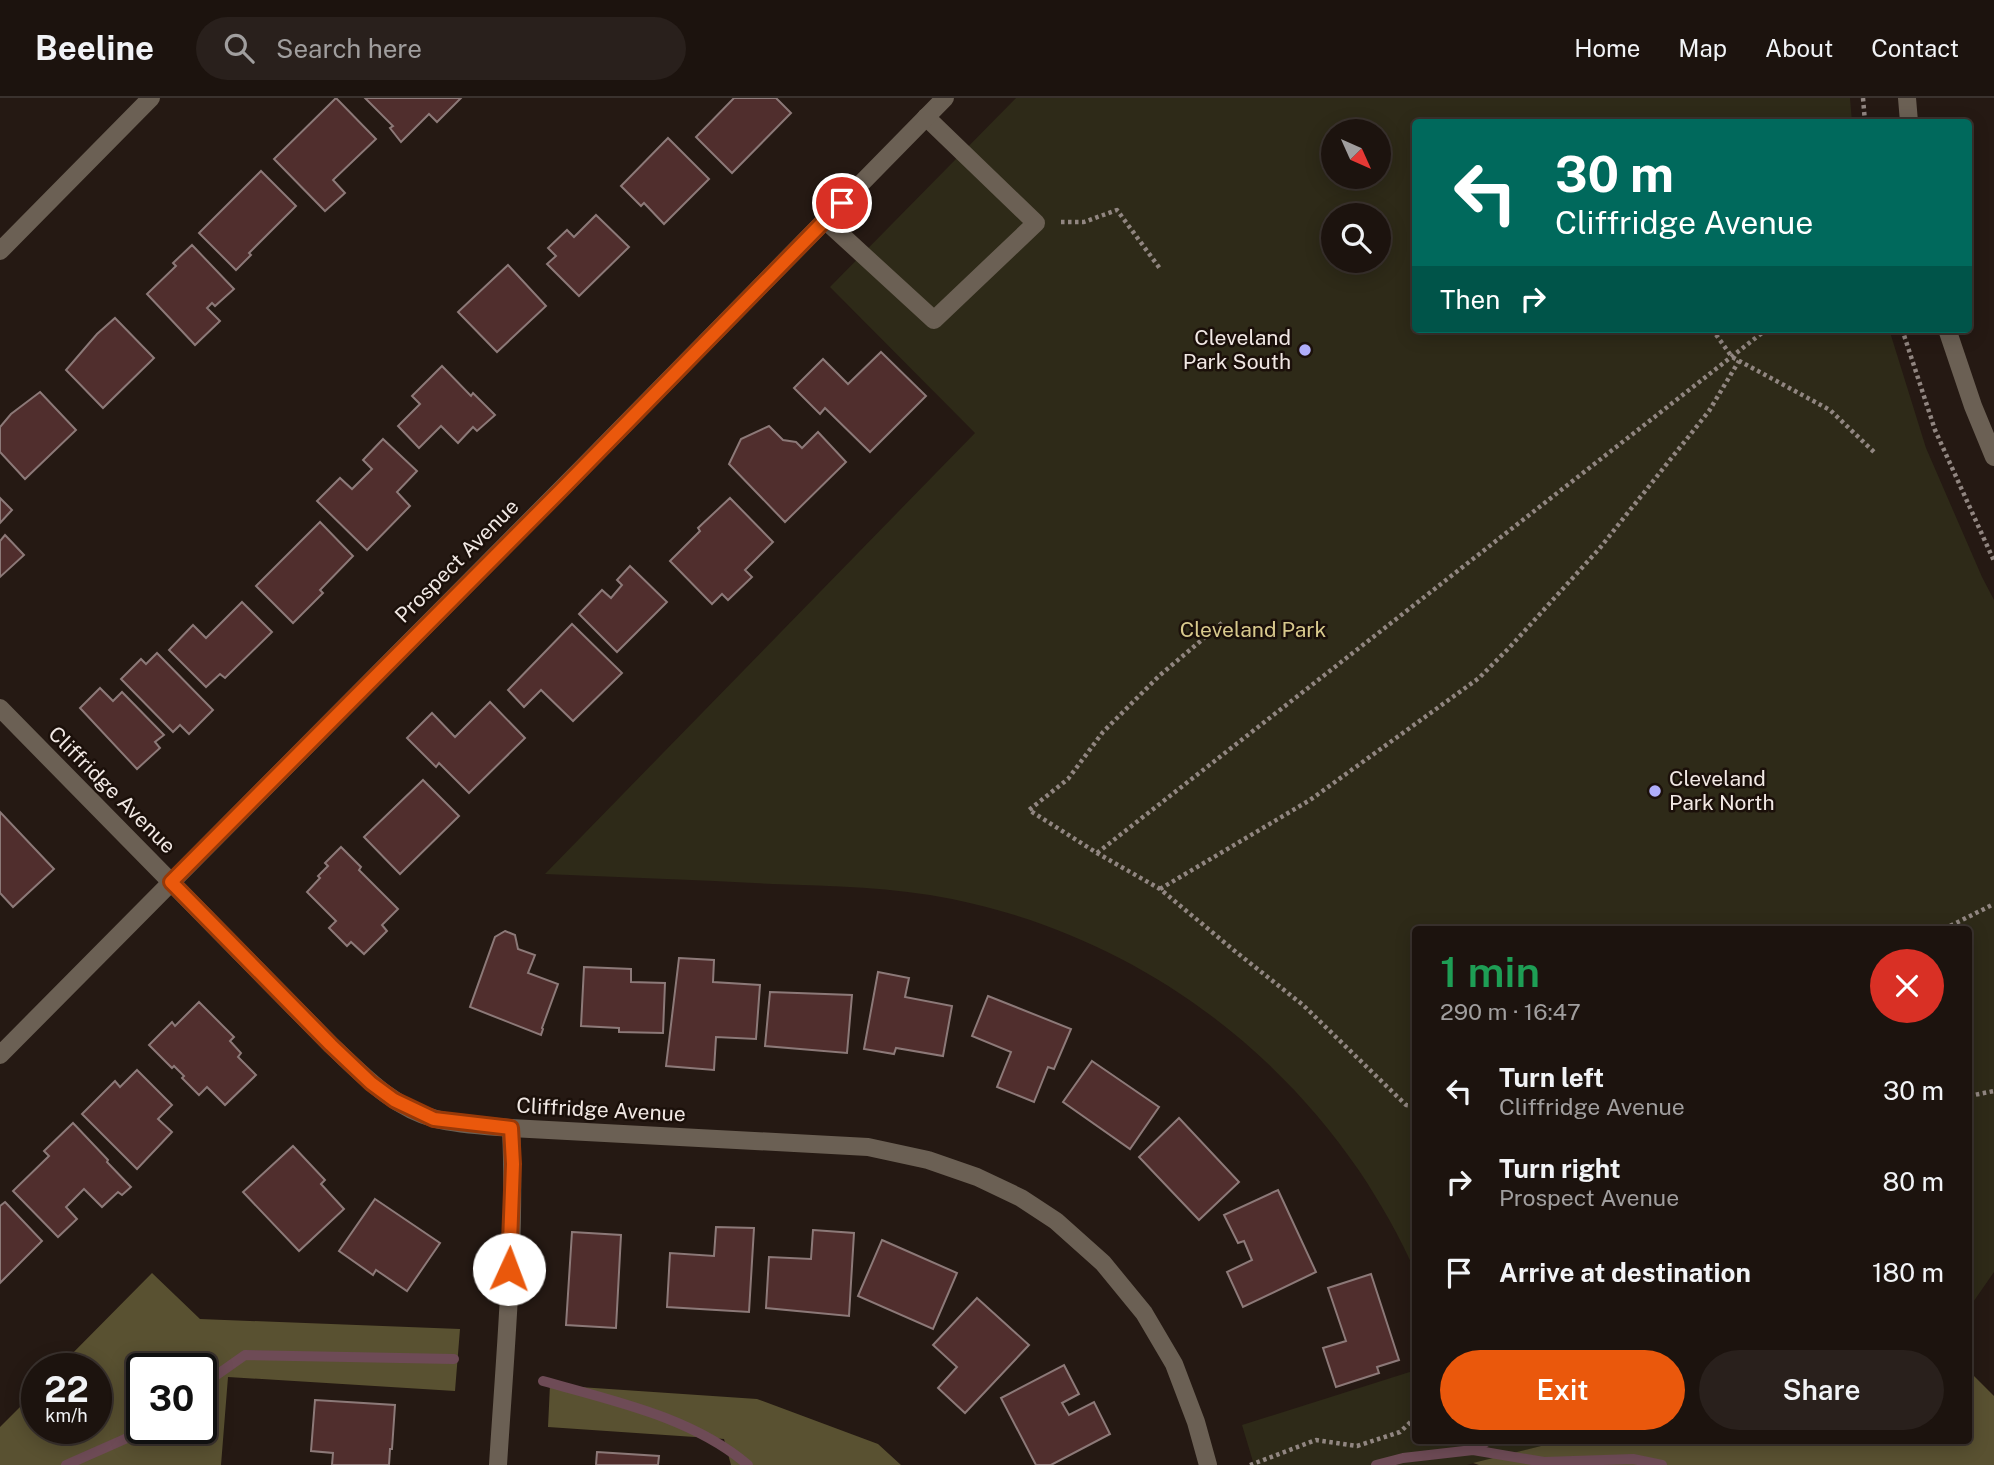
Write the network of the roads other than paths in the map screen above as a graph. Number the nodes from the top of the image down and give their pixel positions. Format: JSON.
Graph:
{"nodes":[{"id":1,"x":151,"y":98,"type":"edge"},
{"id":2,"x":944,"y":98,"type":"edge"},
{"id":3,"x":1906,"y":98,"type":"edge"},
{"id":4,"x":926,"y":117,"type":"junction"},
{"id":5,"x":1909,"y":119,"type":"edge"},
{"id":6,"x":825,"y":220,"type":"junction"},
{"id":7,"x":0,"y":251,"type":"edge"},
{"id":8,"x":1948,"y":333,"type":"edge"},
{"id":9,"x":1994,"y":457,"type":"edge"},
{"id":10,"x":0,"y":708,"type":"edge"},
{"id":11,"x":171,"y":882,"type":"junction"},
{"id":12,"x":0,"y":1055,"type":"edge"},
{"id":13,"x":511,"y":1128,"type":"junction"},
{"id":14,"x":498,"y":1465,"type":"edge"},
{"id":15,"x":1209,"y":1465,"type":"edge"}],
"edges":[{"from":1,"to":7,"type":"street"},
{"from":2,"to":4,"type":"street","name":"Prospect Avenue"},
{"from":3,"to":5,"type":"street"},
{"from":4,"to":6,"type":"street","name":"Prospect Avenue"},
{"from":4,"to":6,"type":"street"},
{"from":6,"to":11,"type":"street","name":"Prospect Avenue"},
{"from":8,"to":9,"type":"street"},
{"from":10,"to":11,"type":"street","name":"Cliffridge Avenue"},
{"from":11,"to":12,"type":"street","name":"Prospect Avenue"},
{"from":11,"to":13,"type":"street","name":"Cliffridge Avenue"},
{"from":13,"to":14,"type":"street"},
{"from":13,"to":15,"type":"street","name":"Cliffridge Avenue"}]}
